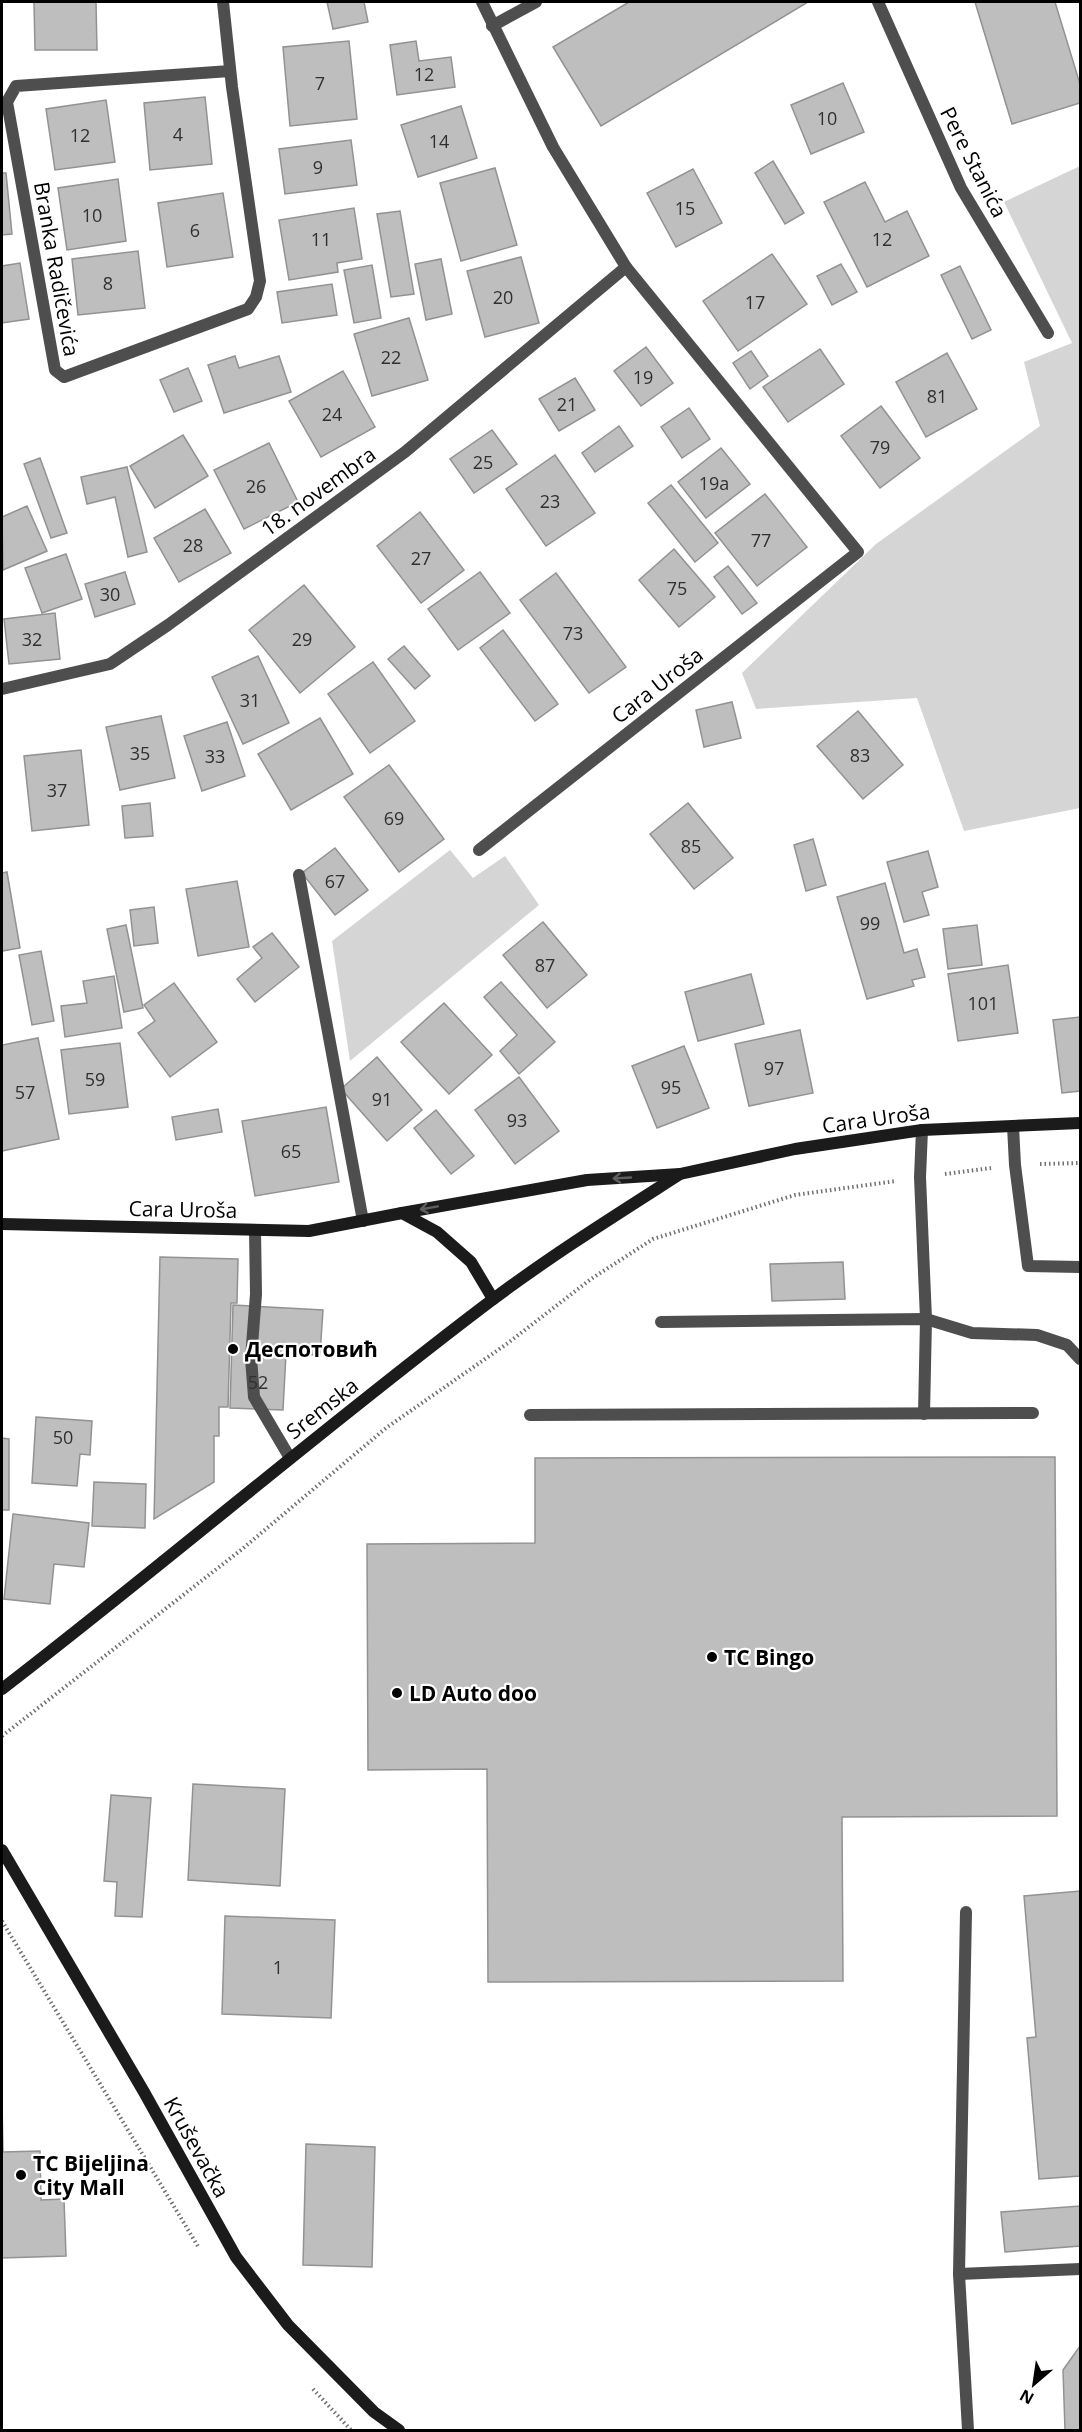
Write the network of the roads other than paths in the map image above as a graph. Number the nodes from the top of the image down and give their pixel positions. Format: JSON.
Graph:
{"nodes":[{"id":1,"x":224,"y":2,"type":"edge"},
{"id":2,"x":482,"y":2,"type":"edge"},
{"id":3,"x":536,"y":2,"type":"edge"},
{"id":4,"x":878,"y":2,"type":"edge"},
{"id":5,"x":492,"y":26,"type":"junction"},
{"id":6,"x":231,"y":71,"type":"junction"},
{"id":7,"x":626,"y":267,"type":"junction"},
{"id":8,"x":1048,"y":333,"type":"dead end"},
{"id":9,"x":2,"y":689,"type":"edge"},
{"id":10,"x":479,"y":850,"type":"dead end"},
{"id":11,"x":299,"y":875,"type":"dead end"},
{"id":12,"x":1080,"y":1123,"type":"edge"},
{"id":13,"x":1013,"y":1126,"type":"junction"},
{"id":14,"x":922,"y":1130,"type":"junction"},
{"id":15,"x":680,"y":1174,"type":"junction"},
{"id":16,"x":402,"y":1214,"type":"junction"},
{"id":17,"x":363,"y":1221,"type":"junction"},
{"id":18,"x":2,"y":1224,"type":"edge"},
{"id":19,"x":255,"y":1230,"type":"junction"},
{"id":20,"x":1080,"y":1267,"type":"edge"},
{"id":21,"x":493,"y":1299,"type":"junction"},
{"id":22,"x":926,"y":1319,"type":"junction"},
{"id":23,"x":661,"y":1322,"type":"dead end"},
{"id":24,"x":1080,"y":1359,"type":"edge"},
{"id":25,"x":1034,"y":1413,"type":"dead end"},
{"id":26,"x":924,"y":1414,"type":"junction"},
{"id":27,"x":530,"y":1415,"type":"dead end"},
{"id":28,"x":290,"y":1458,"type":"junction"},
{"id":29,"x":2,"y":1689,"type":"edge"},
{"id":30,"x":2,"y":1850,"type":"edge"},
{"id":31,"x":966,"y":1912,"type":"dead end"},
{"id":32,"x":1080,"y":2269,"type":"edge"},
{"id":33,"x":959,"y":2274,"type":"junction"},
{"id":34,"x":399,"y":2430,"type":"edge"},
{"id":35,"x":968,"y":2430,"type":"edge"}],
"edges":[{"from":1,"to":6,"type":"street","name":"Branka Radičevića"},
{"from":2,"to":5,"type":"street"},
{"from":3,"to":5,"type":"street"},
{"from":4,"to":8,"type":"street","name":"Pere Stanića"},
{"from":5,"to":7,"type":"street"},
{"from":6,"to":6,"type":"street","name":"Branka Radičevića"},
{"from":7,"to":9,"type":"street","name":"18. novembra"},
{"from":7,"to":10,"type":"street","name":"Cara Uroša"},
{"from":11,"to":17,"type":"street"},
{"from":12,"to":13,"type":"main road","name":"Cara Uroša"},
{"from":13,"to":14,"type":"main road","name":"Cara Uroša"},
{"from":13,"to":20,"type":"street"},
{"from":14,"to":15,"type":"main road","name":"Cara Uroša"},
{"from":14,"to":22,"type":"street"},
{"from":15,"to":16,"type":"main road","name":"Cara Uroša","one_way":true},
{"from":15,"to":21,"type":"main road","name":"Sremska"},
{"from":16,"to":17,"type":"main road","name":"Cara Uroša"},
{"from":16,"to":21,"type":"main road"},
{"from":17,"to":19,"type":"main road","name":"Cara Uroša"},
{"from":18,"to":19,"type":"main road","name":"Cara Uroša"},
{"from":19,"to":28,"type":"street"},
{"from":21,"to":28,"type":"main road","name":"Sremska"},
{"from":22,"to":23,"type":"street"},
{"from":22,"to":24,"type":"street"},
{"from":22,"to":26,"type":"street"},
{"from":25,"to":26,"type":"street"},
{"from":26,"to":27,"type":"street"},
{"from":28,"to":29,"type":"main road","name":"Sremska"},
{"from":30,"to":34,"type":"main road","name":"Kruševačka"},
{"from":31,"to":33,"type":"street"},
{"from":32,"to":33,"type":"street"},
{"from":33,"to":35,"type":"street"}]}
